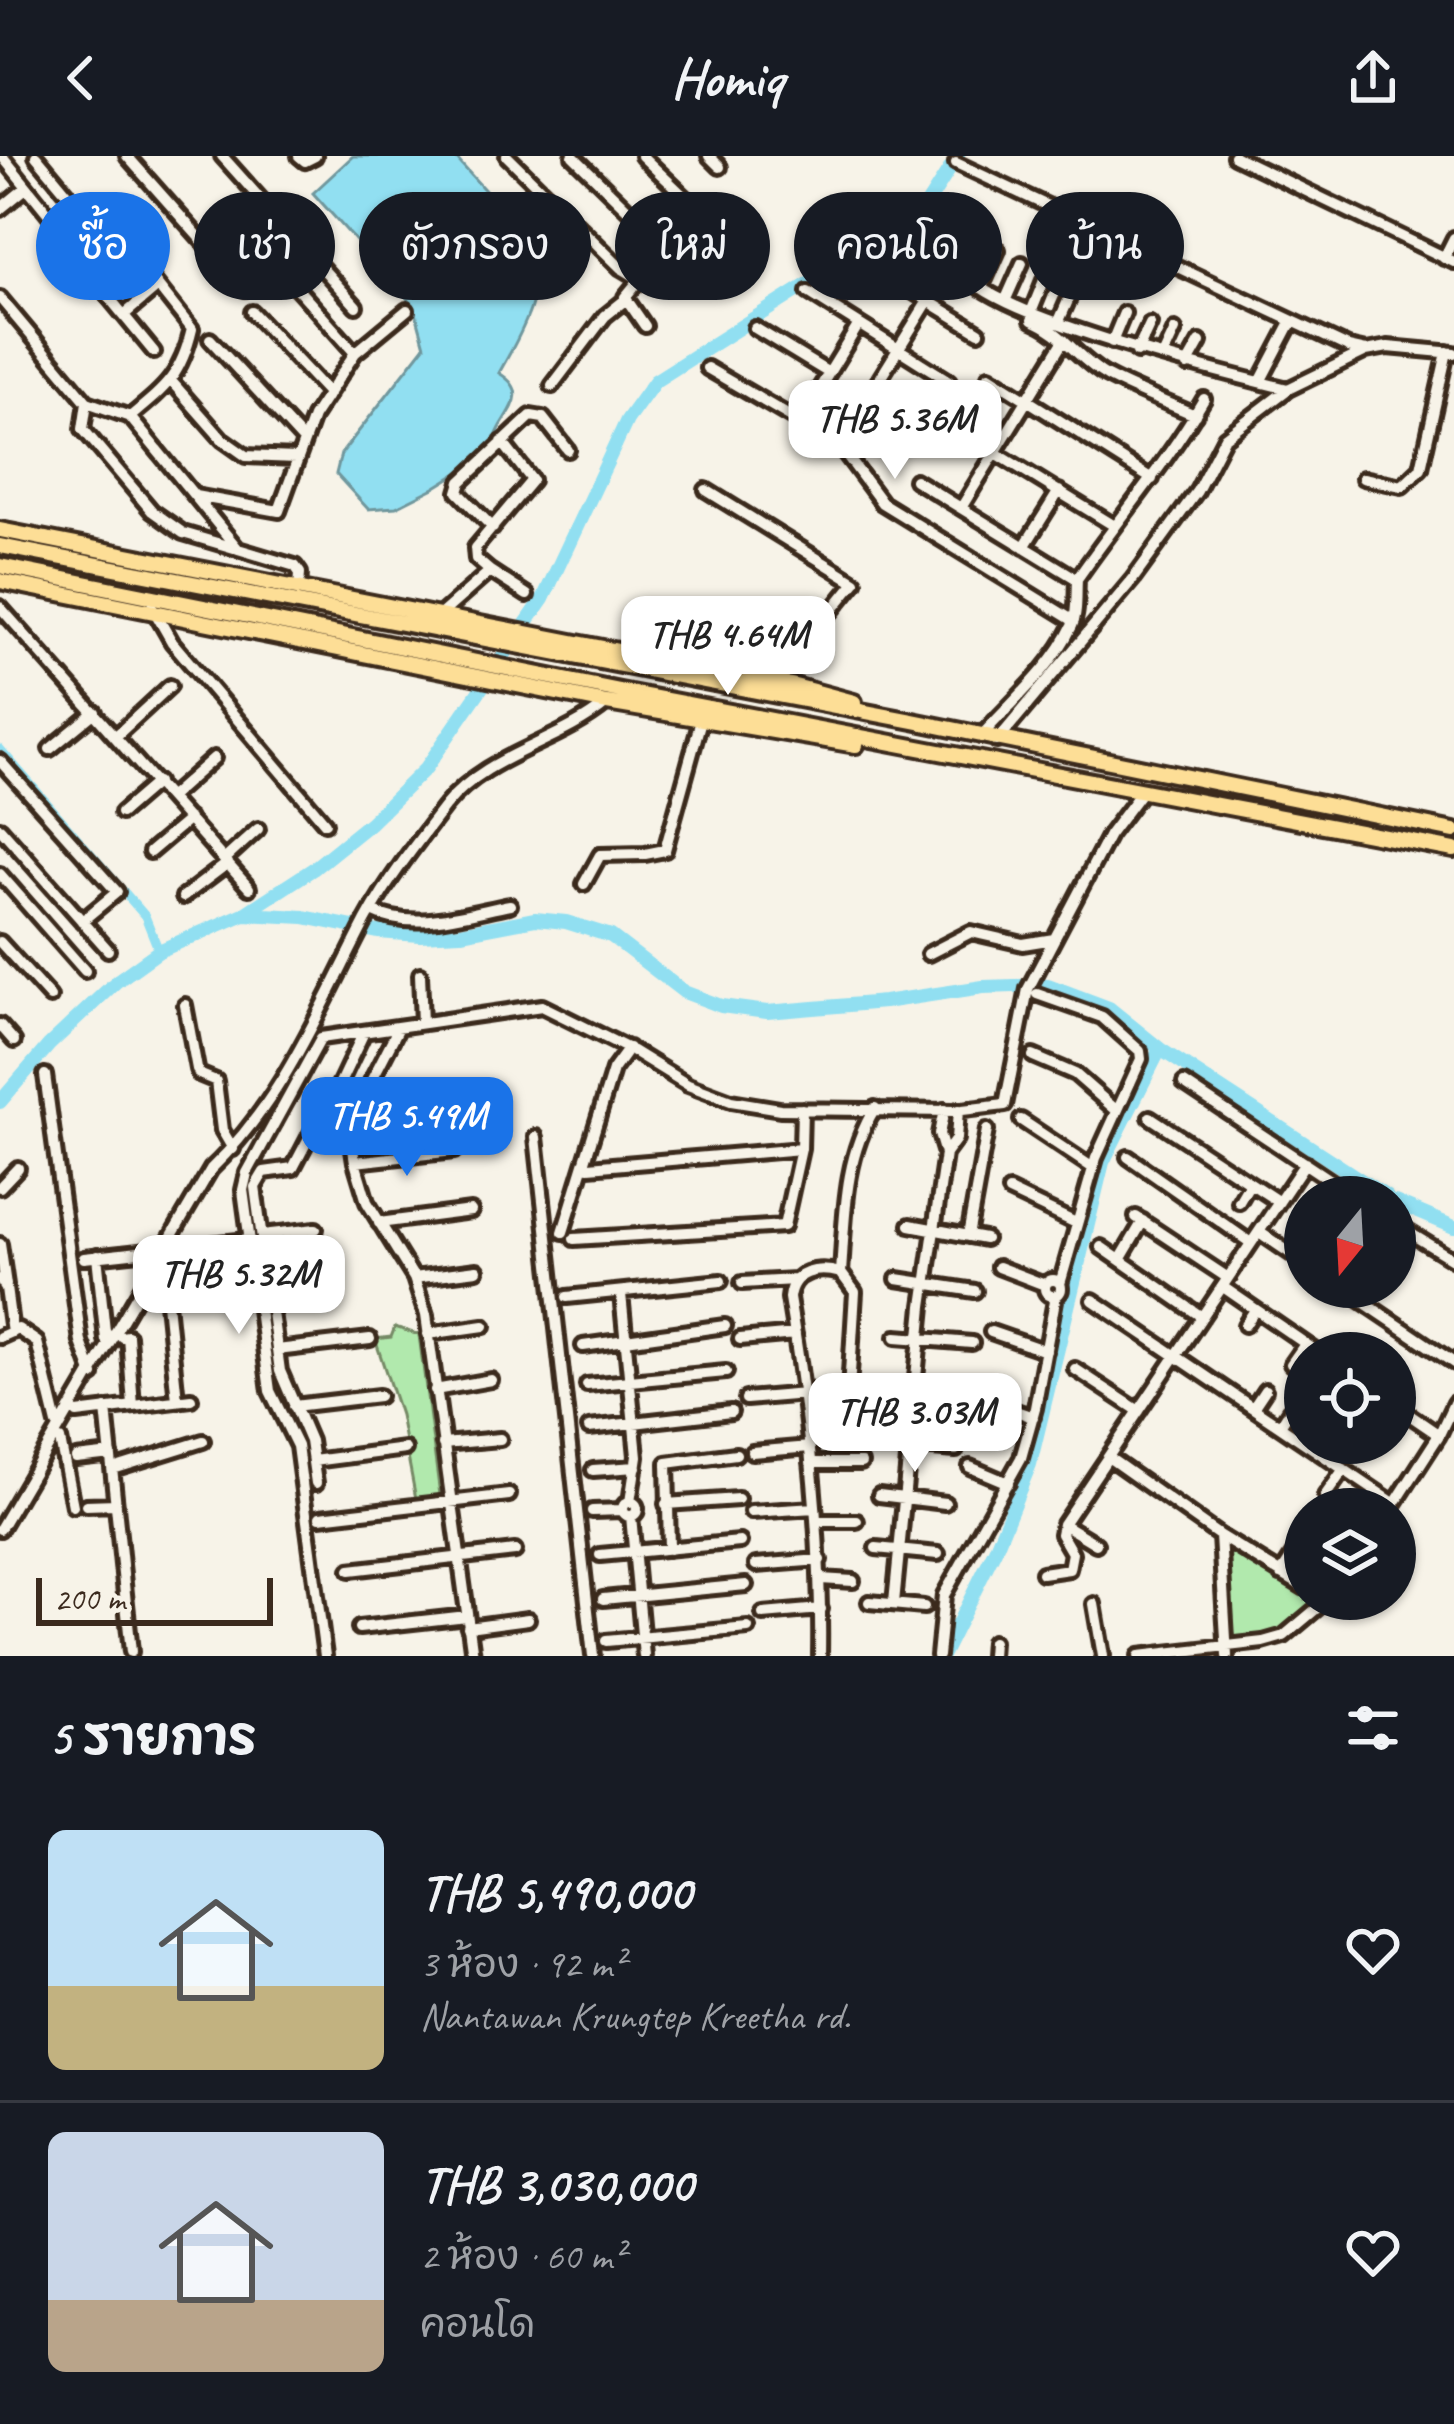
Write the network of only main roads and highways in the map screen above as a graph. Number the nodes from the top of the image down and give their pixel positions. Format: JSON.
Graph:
{"nodes":[{"id":1,"x":0,"y":530,"type":"edge"},
{"id":2,"x":0,"y":545,"type":"edge"},
{"id":3,"x":90,"y":564,"type":"junction"},
{"id":4,"x":0,"y":566,"type":"edge"},
{"id":5,"x":218,"y":573,"type":"junction"},
{"id":6,"x":0,"y":581,"type":"edge"},
{"id":7,"x":76,"y":581,"type":"junction"},
{"id":8,"x":153,"y":609,"type":"junction"},
{"id":9,"x":464,"y":667,"type":"junction"},
{"id":10,"x":913,"y":721,"type":"junction"},
{"id":11,"x":915,"y":748,"type":"junction"},
{"id":12,"x":1454,"y":831,"type":"edge"},
{"id":13,"x":1454,"y":850,"type":"edge"}],
"edges":[{"from":1,"to":5,"type":"main road"},
{"from":2,"to":3,"type":"main road"},
{"from":3,"to":5,"type":"main road"},
{"from":3,"to":10,"type":"main road"},
{"from":4,"to":7,"type":"main road"},
{"from":5,"to":10,"type":"main road"},
{"from":6,"to":8,"type":"main road"},
{"from":7,"to":8,"type":"main road"},
{"from":7,"to":9,"type":"main road"},
{"from":8,"to":9,"type":"main road"},
{"from":9,"to":11,"type":"main road"},
{"from":9,"to":11,"type":"main road"},
{"from":10,"to":12,"type":"main road"},
{"from":11,"to":13,"type":"main road"}]}
